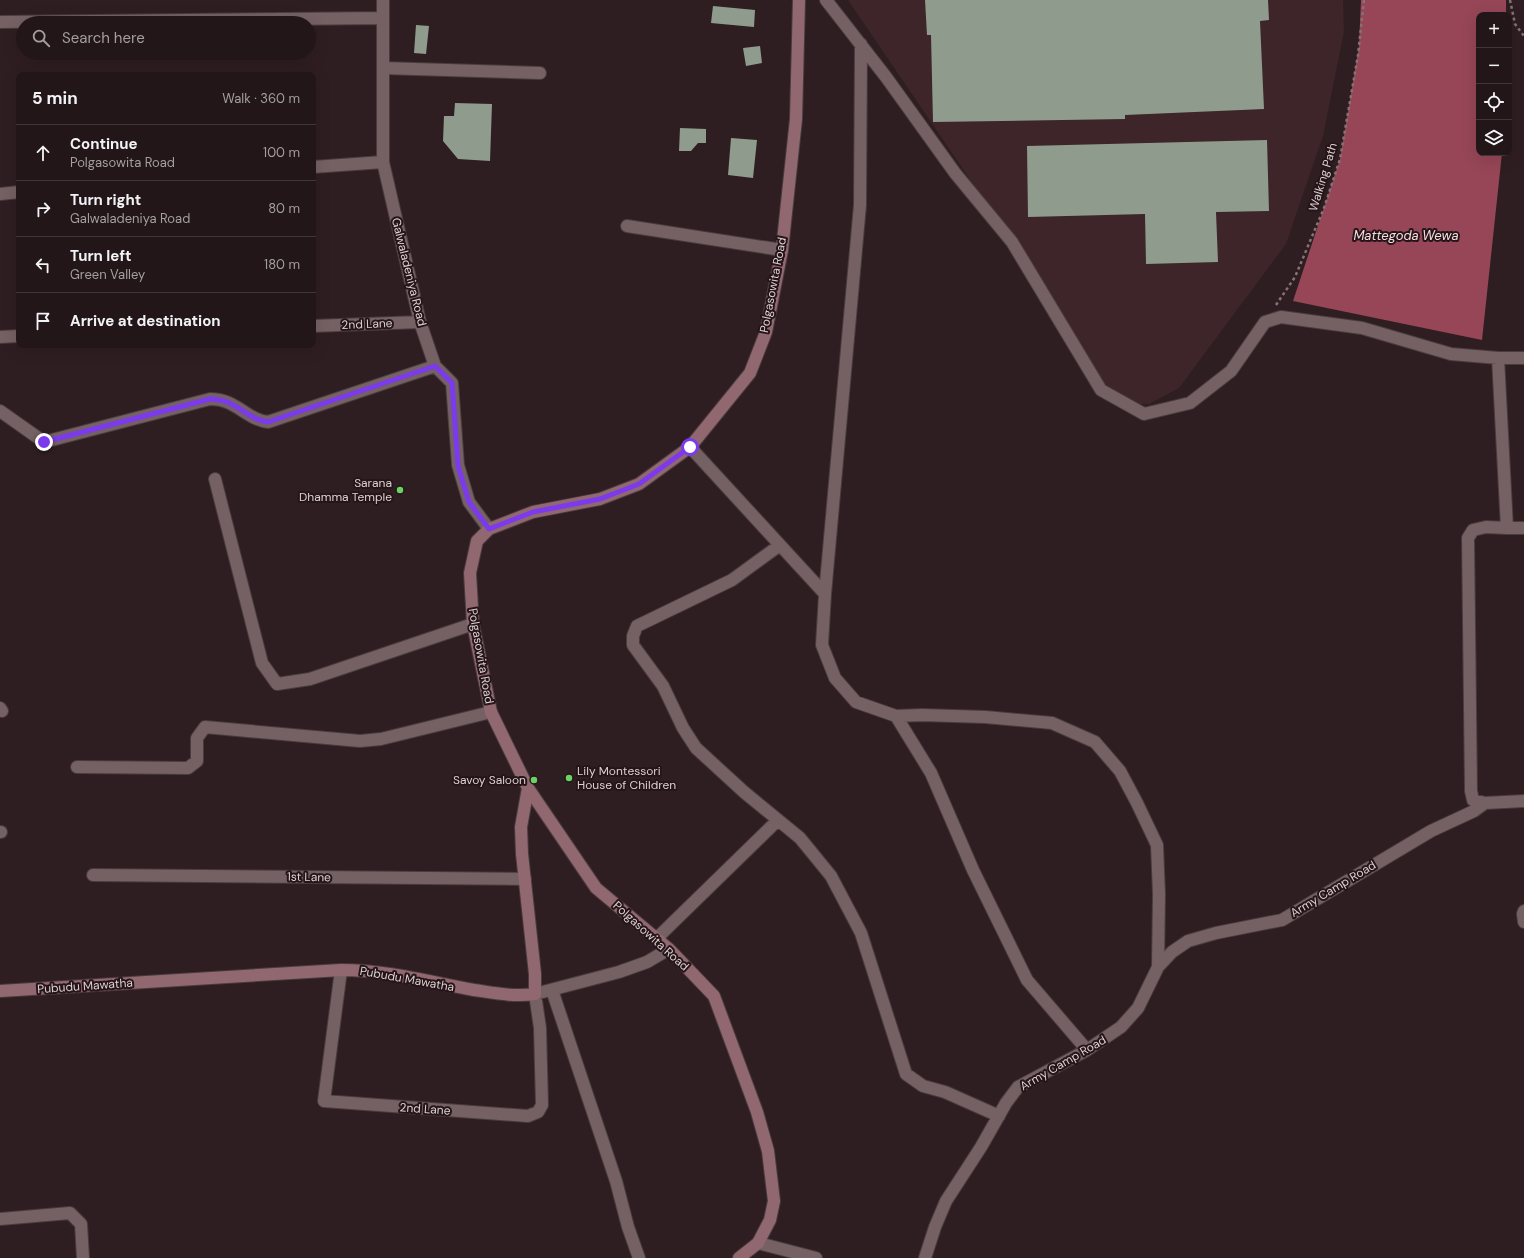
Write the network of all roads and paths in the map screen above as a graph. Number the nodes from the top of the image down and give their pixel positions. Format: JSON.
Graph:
{"nodes":[{"id":1,"x":383,"y":0,"type":"edge"},
{"id":2,"x":799,"y":0,"type":"edge"},
{"id":3,"x":826,"y":0,"type":"edge"},
{"id":4,"x":1364,"y":0,"type":"edge"},
{"id":5,"x":1510,"y":0,"type":"edge"},
{"id":6,"x":383,"y":18,"type":"junction"},
{"id":7,"x":316,"y":19,"type":"edge"},
{"id":8,"x":0,"y":22,"type":"edge"},
{"id":9,"x":16,"y":22,"type":"edge"},
{"id":10,"x":1524,"y":36,"type":"edge"},
{"id":11,"x":861,"y":44,"type":"junction"},
{"id":12,"x":383,"y":68,"type":"junction"},
{"id":13,"x":540,"y":73,"type":"dead end"},
{"id":14,"x":383,"y":162,"type":"junction"},
{"id":15,"x":316,"y":167,"type":"edge"},
{"id":16,"x":16,"y":192,"type":"edge"},
{"id":17,"x":0,"y":194,"type":"edge"},
{"id":18,"x":627,"y":226,"type":"dead end"},
{"id":19,"x":782,"y":250,"type":"junction"},
{"id":20,"x":420,"y":322,"type":"junction"},
{"id":21,"x":1265,"y":322,"type":"junction"},
{"id":22,"x":316,"y":326,"type":"edge"},
{"id":23,"x":16,"y":336,"type":"edge"},
{"id":24,"x":0,"y":337,"type":"edge"},
{"id":25,"x":1498,"y":358,"type":"junction"},
{"id":26,"x":1524,"y":358,"type":"edge"},
{"id":27,"x":435,"y":366,"type":"junction"},
{"id":28,"x":0,"y":411,"type":"edge"},
{"id":29,"x":690,"y":447,"type":"junction"},
{"id":30,"x":215,"y":479,"type":"dead end"},
{"id":31,"x":1507,"y":528,"type":"junction"},
{"id":32,"x":1524,"y":528,"type":"edge"},
{"id":33,"x":489,"y":529,"type":"junction"},
{"id":34,"x":780,"y":545,"type":"junction"},
{"id":35,"x":825,"y":594,"type":"junction"},
{"id":36,"x":473,"y":624,"type":"junction"},
{"id":37,"x":491,"y":712,"type":"junction"},
{"id":38,"x":896,"y":716,"type":"junction"},
{"id":39,"x":77,"y":767,"type":"dead end"},
{"id":40,"x":528,"y":788,"type":"junction"},
{"id":41,"x":1524,"y":801,"type":"edge"},
{"id":42,"x":1485,"y":803,"type":"junction"},
{"id":43,"x":778,"y":820,"type":"junction"},
{"id":44,"x":93,"y":876,"type":"dead end"},
{"id":45,"x":525,"y":879,"type":"junction"},
{"id":46,"x":1524,"y":911,"type":"edge"},
{"id":47,"x":1524,"y":922,"type":"edge"},
{"id":48,"x":656,"y":939,"type":"junction"},
{"id":49,"x":669,"y":949,"type":"junction"},
{"id":50,"x":1158,"y":966,"type":"junction"},
{"id":51,"x":341,"y":970,"type":"junction"},
{"id":52,"x":552,"y":990,"type":"junction"},
{"id":53,"x":0,"y":991,"type":"edge"},
{"id":54,"x":535,"y":994,"type":"junction"},
{"id":55,"x":1087,"y":1050,"type":"junction"},
{"id":56,"x":999,"y":1116,"type":"junction"},
{"id":57,"x":0,"y":1219,"type":"edge"},
{"id":58,"x":758,"y":1243,"type":"junction"},
{"id":59,"x":83,"y":1258,"type":"edge"},
{"id":60,"x":639,"y":1258,"type":"edge"},
{"id":61,"x":739,"y":1258,"type":"edge"},
{"id":62,"x":816,"y":1258,"type":"edge"},
{"id":63,"x":925,"y":1258,"type":"edge"}],
"edges":[{"from":1,"to":6,"type":"street","name":"Galwaladeniya Road"},
{"from":2,"to":19,"type":"street","name":"Polgasowita Road"},
{"from":3,"to":11,"type":"street"},
{"from":4,"to":21,"type":"path","name":"Walking Path"},
{"from":5,"to":10,"type":"path"},
{"from":6,"to":7,"type":"street"},
{"from":6,"to":12,"type":"street","name":"Galwaladeniya Road"},
{"from":8,"to":9,"type":"street"},
{"from":11,"to":21,"type":"street"},
{"from":11,"to":35,"type":"street"},
{"from":12,"to":13,"type":"street"},
{"from":12,"to":14,"type":"street","name":"Galwaladeniya Road"},
{"from":14,"to":15,"type":"street"},
{"from":14,"to":20,"type":"street","name":"Galwaladeniya Road"},
{"from":16,"to":17,"type":"street"},
{"from":18,"to":19,"type":"street"},
{"from":19,"to":29,"type":"street","name":"Polgasowita Road"},
{"from":20,"to":22,"type":"street","name":"2nd Lane"},
{"from":20,"to":27,"type":"street","name":"Galwaladeniya Road"},
{"from":21,"to":25,"type":"street"},
{"from":23,"to":24,"type":"street"},
{"from":25,"to":26,"type":"street"},
{"from":25,"to":31,"type":"street"},
{"from":27,"to":28,"type":"street"},
{"from":27,"to":33,"type":"street","name":"Galwaladeniya Road"},
{"from":29,"to":33,"type":"street","name":"Polgasowita Road"},
{"from":29,"to":34,"type":"street"},
{"from":30,"to":36,"type":"street"},
{"from":31,"to":32,"type":"street"},
{"from":31,"to":42,"type":"street"},
{"from":33,"to":36,"type":"street","name":"Polgasowita Road"},
{"from":34,"to":35,"type":"street"},
{"from":34,"to":43,"type":"street"},
{"from":35,"to":38,"type":"street"},
{"from":36,"to":37,"type":"street","name":"Polgasowita Road"},
{"from":37,"to":39,"type":"street"},
{"from":37,"to":40,"type":"street","name":"Polgasowita Road"},
{"from":38,"to":50,"type":"street"},
{"from":38,"to":55,"type":"street"},
{"from":40,"to":45,"type":"street"},
{"from":40,"to":48,"type":"street","name":"Polgasowita Road"},
{"from":41,"to":42,"type":"street"},
{"from":42,"to":50,"type":"street","name":"Army Camp Road"},
{"from":43,"to":48,"type":"street"},
{"from":43,"to":56,"type":"street"},
{"from":44,"to":45,"type":"street","name":"1st Lane"},
{"from":45,"to":54,"type":"street"},
{"from":46,"to":47,"type":"street"},
{"from":48,"to":49,"type":"street","name":"Polgasowita Road"},
{"from":49,"to":52,"type":"street"},
{"from":49,"to":58,"type":"street","name":"Polgasowita Road"},
{"from":50,"to":55,"type":"street","name":"Army Camp Road"},
{"from":51,"to":53,"type":"street","name":"Pubudu Mawatha"},
{"from":51,"to":54,"type":"street","name":"Pubudu Mawatha"},
{"from":51,"to":54,"type":"street","name":"2nd Lane"},
{"from":52,"to":54,"type":"street"},
{"from":52,"to":60,"type":"street"},
{"from":55,"to":56,"type":"street","name":"Army Camp Road"},
{"from":56,"to":63,"type":"street","name":"Army Camp Road"},
{"from":57,"to":59,"type":"street"},
{"from":58,"to":61,"type":"street","name":"Polgasowita Road"},
{"from":58,"to":62,"type":"street"}]}
